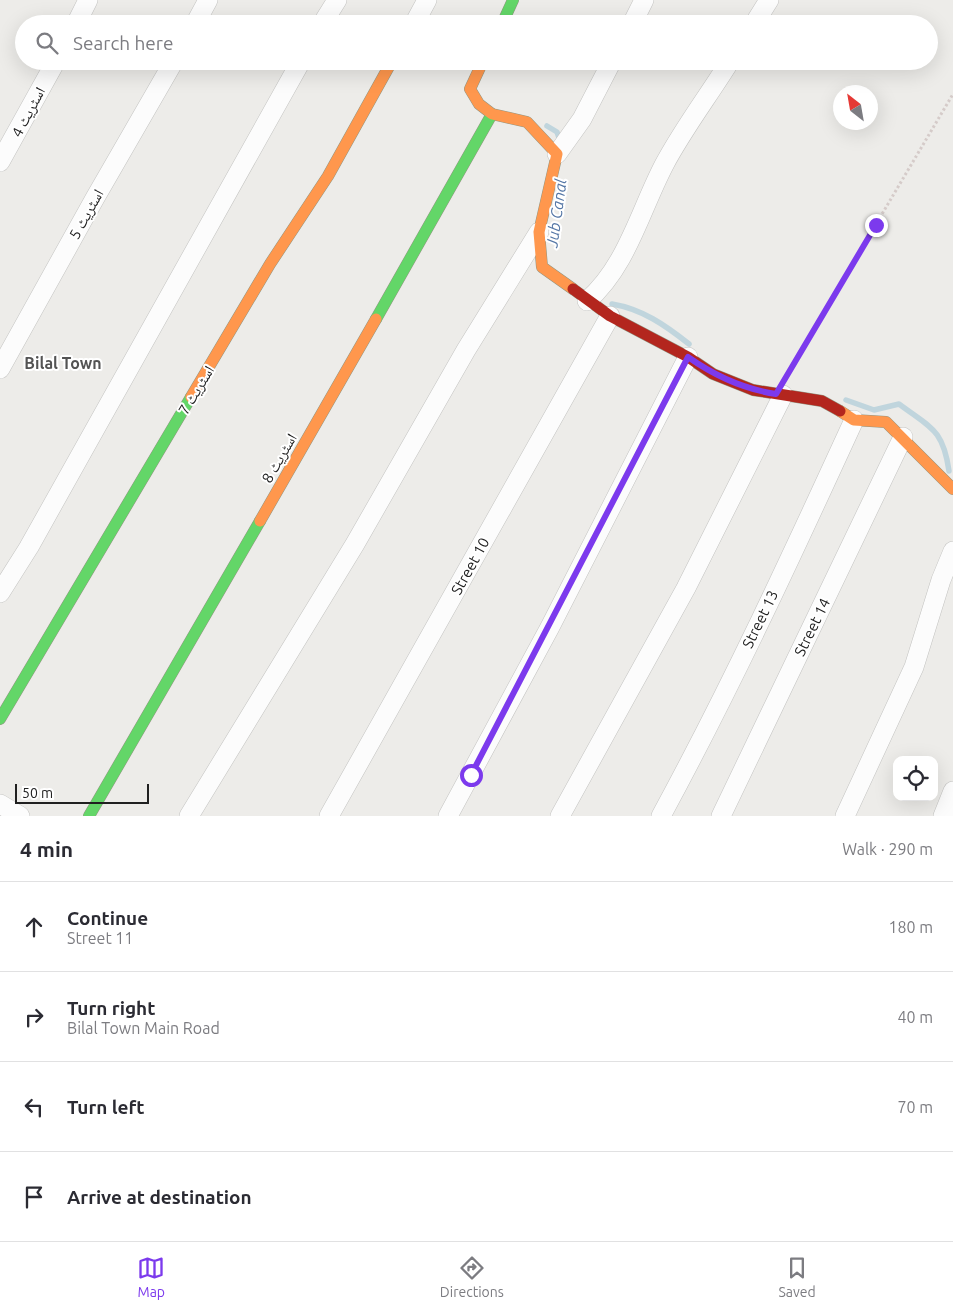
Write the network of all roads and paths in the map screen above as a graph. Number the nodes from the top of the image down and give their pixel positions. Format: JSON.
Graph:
{"nodes":[{"id":1,"x":88,"y":0,"type":"edge"},
{"id":2,"x":208,"y":0,"type":"edge"},
{"id":3,"x":337,"y":0,"type":"edge"},
{"id":4,"x":427,"y":0,"type":"edge"},
{"id":5,"x":514,"y":0,"type":"edge"},
{"id":6,"x":644,"y":0,"type":"edge"},
{"id":7,"x":769,"y":0,"type":"edge"},
{"id":8,"x":80,"y":15,"type":"edge"},
{"id":9,"x":200,"y":15,"type":"edge"},
{"id":10,"x":328,"y":15,"type":"edge"},
{"id":11,"x":419,"y":15,"type":"edge"},
{"id":12,"x":506,"y":15,"type":"edge"},
{"id":13,"x":636,"y":15,"type":"edge"},
{"id":14,"x":760,"y":15,"type":"edge"},
{"id":15,"x":51,"y":70,"type":"edge"},
{"id":16,"x":169,"y":70,"type":"edge"},
{"id":17,"x":296,"y":70,"type":"edge"},
{"id":18,"x":387,"y":70,"type":"edge"},
{"id":19,"x":479,"y":70,"type":"edge"},
{"id":20,"x":607,"y":70,"type":"edge"},
{"id":21,"x":724,"y":70,"type":"edge"},
{"id":22,"x":953,"y":94,"type":"edge"},
{"id":23,"x":492,"y":114,"type":"junction"},
{"id":24,"x":558,"y":154,"type":"junction"},
{"id":25,"x":0,"y":162,"type":"edge"},
{"id":26,"x":539,"y":232,"type":"junction"},
{"id":27,"x":587,"y":301,"type":"junction"},
{"id":28,"x":610,"y":316,"type":"junction"},
{"id":29,"x":688,"y":357,"type":"junction"},
{"id":30,"x":0,"y":369,"type":"edge"},
{"id":31,"x":779,"y":395,"type":"junction"},
{"id":32,"x":854,"y":420,"type":"junction"},
{"id":33,"x":903,"y":437,"type":"junction"},
{"id":34,"x":952,"y":486,"type":"edge"},
{"id":35,"x":953,"y":551,"type":"edge"},
{"id":36,"x":0,"y":594,"type":"edge"},
{"id":37,"x":0,"y":719,"type":"edge"},
{"id":38,"x":953,"y":791,"type":"edge"},
{"id":39,"x":0,"y":804,"type":"edge"},
{"id":40,"x":20,"y":816,"type":"edge"},
{"id":41,"x":89,"y":816,"type":"edge"},
{"id":42,"x":189,"y":816,"type":"edge"},
{"id":43,"x":329,"y":816,"type":"edge"},
{"id":44,"x":448,"y":816,"type":"edge"},
{"id":45,"x":560,"y":816,"type":"edge"},
{"id":46,"x":662,"y":816,"type":"edge"},
{"id":47,"x":721,"y":816,"type":"edge"},
{"id":48,"x":845,"y":816,"type":"edge"},
{"id":49,"x":943,"y":816,"type":"edge"}],
"edges":[{"from":1,"to":8,"type":"street"},
{"from":2,"to":9,"type":"street"},
{"from":3,"to":10,"type":"street"},
{"from":4,"to":11,"type":"street"},
{"from":5,"to":12,"type":"street"},
{"from":6,"to":13,"type":"street"},
{"from":7,"to":14,"type":"street"},
{"from":15,"to":25,"type":"street","name":"اسٹریٹ 4"},
{"from":16,"to":30,"type":"street","name":"اسٹریٹ 5"},
{"from":17,"to":36,"type":"street"},
{"from":18,"to":37,"type":"street","name":"اسٹریٹ 7"},
{"from":19,"to":23,"type":"street"},
{"from":20,"to":24,"type":"street"},
{"from":21,"to":27,"type":"street"},
{"from":22,"to":31,"type":"path"},
{"from":23,"to":24,"type":"street"},
{"from":23,"to":41,"type":"street","name":"اسٹریٹ 8"},
{"from":24,"to":26,"type":"street"},
{"from":26,"to":27,"type":"street"},
{"from":26,"to":42,"type":"street"},
{"from":27,"to":28,"type":"street"},
{"from":28,"to":29,"type":"street"},
{"from":28,"to":43,"type":"street","name":"Street 10"},
{"from":29,"to":31,"type":"street"},
{"from":29,"to":44,"type":"street"},
{"from":31,"to":32,"type":"street"},
{"from":31,"to":45,"type":"street"},
{"from":32,"to":33,"type":"street"},
{"from":32,"to":46,"type":"street","name":"Street 13"},
{"from":33,"to":34,"type":"street"},
{"from":33,"to":47,"type":"street","name":"Street 14"},
{"from":35,"to":48,"type":"street"},
{"from":38,"to":49,"type":"street"},
{"from":39,"to":40,"type":"street"}]}
